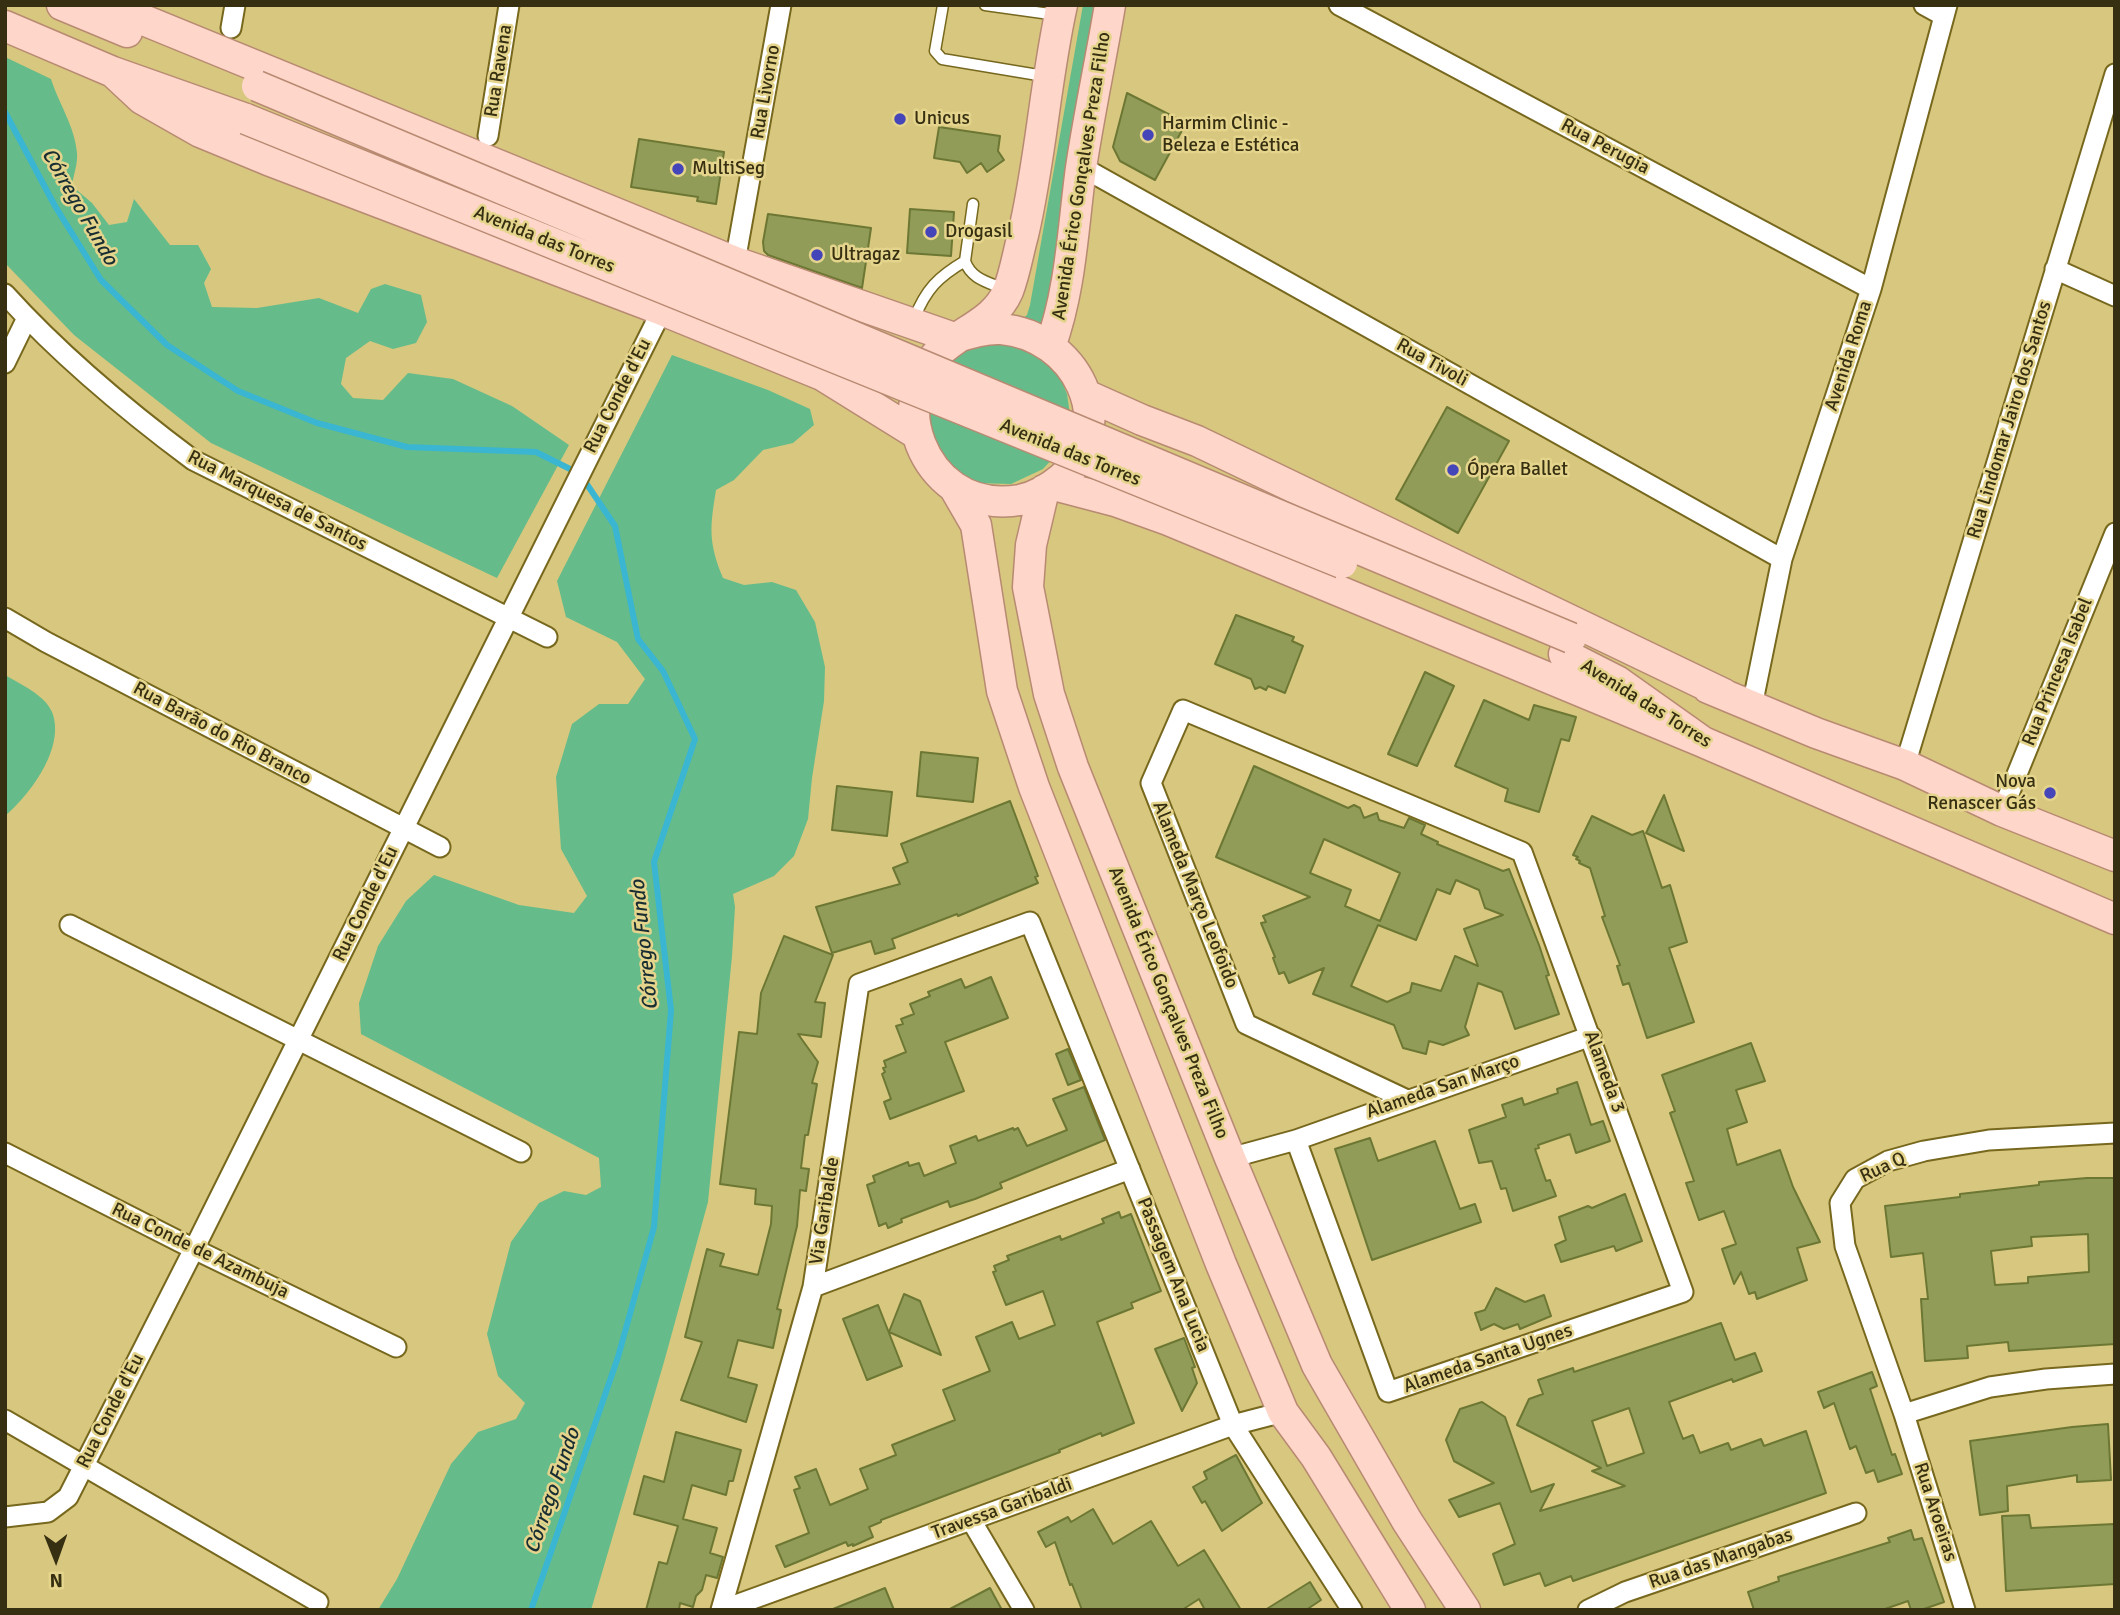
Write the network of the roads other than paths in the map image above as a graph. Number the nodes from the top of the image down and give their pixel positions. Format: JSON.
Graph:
{"nodes":[{"id":1,"x":62,"y":5,"type":"edge"},
{"id":2,"x":107,"y":5,"type":"edge"},
{"id":3,"x":235,"y":5,"type":"edge"},
{"id":4,"x":509,"y":5,"type":"edge"},
{"id":5,"x":781,"y":5,"type":"edge"},
{"id":6,"x":943,"y":5,"type":"edge"},
{"id":7,"x":985,"y":5,"type":"edge"},
{"id":8,"x":1110,"y":5,"type":"edge"},
{"id":9,"x":1339,"y":5,"type":"edge"},
{"id":10,"x":1924,"y":5,"type":"edge"},
{"id":11,"x":1061,"y":10,"type":"edge"},
{"id":12,"x":1945,"y":11,"type":"edge"},
{"id":13,"x":5,"y":26,"type":"edge"},
{"id":14,"x":231,"y":28,"type":"dead end"},
{"id":15,"x":113,"y":72,"type":"junction"},
{"id":16,"x":2115,"y":74,"type":"edge"},
{"id":17,"x":1048,"y":77,"type":"junction"},
{"id":18,"x":488,"y":136,"type":"dead end"},
{"id":19,"x":1082,"y":167,"type":"junction"},
{"id":20,"x":973,"y":204,"type":"dead end"},
{"id":21,"x":965,"y":261,"type":"junction"},
{"id":22,"x":736,"y":262,"type":"junction"},
{"id":23,"x":2055,"y":269,"type":"junction"},
{"id":24,"x":1871,"y":289,"type":"junction"},
{"id":25,"x":1008,"y":290,"type":"junction"},
{"id":26,"x":5,"y":293,"type":"edge"},
{"id":27,"x":2115,"y":296,"type":"edge"},
{"id":28,"x":662,"y":310,"type":"junction"},
{"id":29,"x":27,"y":318,"type":"junction"},
{"id":30,"x":912,"y":324,"type":"junction"},
{"id":31,"x":954,"y":338,"type":"junction"},
{"id":32,"x":1050,"y":346,"type":"junction"},
{"id":33,"x":5,"y":363,"type":"edge"},
{"id":34,"x":1080,"y":384,"type":"junction"},
{"id":35,"x":922,"y":445,"type":"junction"},
{"id":36,"x":954,"y":486,"type":"junction"},
{"id":37,"x":1049,"y":487,"type":"junction"},
{"id":38,"x":2115,"y":533,"type":"edge"},
{"id":39,"x":1782,"y":559,"type":"junction"},
{"id":40,"x":5,"y":618,"type":"edge"},
{"id":41,"x":510,"y":618,"type":"junction"},
{"id":42,"x":547,"y":637,"type":"dead end"},
{"id":43,"x":1568,"y":646,"type":"junction"},
{"id":44,"x":1724,"y":694,"type":"junction"},
{"id":45,"x":1752,"y":706,"type":"junction"},
{"id":46,"x":1703,"y":742,"type":"junction"},
{"id":47,"x":1905,"y":765,"type":"junction"},
{"id":48,"x":2002,"y":811,"type":"junction"},
{"id":49,"x":403,"y":830,"type":"junction"},
{"id":50,"x":440,"y":847,"type":"dead end"},
{"id":51,"x":1522,"y":852,"type":"joint"},
{"id":52,"x":2115,"y":856,"type":"edge"},
{"id":53,"x":1970,"y":858,"type":"junction"},
{"id":54,"x":2115,"y":910,"type":"edge"},
{"id":55,"x":2115,"y":919,"type":"edge"},
{"id":56,"x":1030,"y":922,"type":"joint"},
{"id":57,"x":70,"y":925,"type":"dead end"},
{"id":58,"x":1591,"y":1036,"type":"junction"},
{"id":59,"x":299,"y":1038,"type":"junction"},
{"id":60,"x":1407,"y":1100,"type":"junction"},
{"id":61,"x":2115,"y":1133,"type":"edge"},
{"id":62,"x":1296,"y":1140,"type":"junction"},
{"id":63,"x":521,"y":1152,"type":"dead end"},
{"id":64,"x":5,"y":1153,"type":"edge"},
{"id":65,"x":1230,"y":1158,"type":"junction"},
{"id":66,"x":1130,"y":1169,"type":"junction"},
{"id":67,"x":194,"y":1249,"type":"junction"},
{"id":68,"x":813,"y":1287,"type":"junction"},
{"id":69,"x":1683,"y":1293,"type":"joint"},
{"id":70,"x":396,"y":1348,"type":"dead end"},
{"id":71,"x":2115,"y":1374,"type":"edge"},
{"id":72,"x":1283,"y":1412,"type":"junction"},
{"id":73,"x":1904,"y":1414,"type":"junction"},
{"id":74,"x":5,"y":1420,"type":"edge"},
{"id":75,"x":1233,"y":1425,"type":"junction"},
{"id":76,"x":83,"y":1466,"type":"junction"},
{"id":77,"x":1856,"y":1513,"type":"dead end"},
{"id":78,"x":5,"y":1517,"type":"edge"},
{"id":79,"x":971,"y":1520,"type":"junction"},
{"id":80,"x":1407,"y":1521,"type":"junction"},
{"id":81,"x":1367,"y":1540,"type":"junction"},
{"id":82,"x":318,"y":1602,"type":"dead end"},
{"id":83,"x":722,"y":1610,"type":"edge"},
{"id":84,"x":1024,"y":1610,"type":"edge"},
{"id":85,"x":1352,"y":1610,"type":"edge"},
{"id":86,"x":1410,"y":1610,"type":"edge"},
{"id":87,"x":1465,"y":1610,"type":"edge"},
{"id":88,"x":1588,"y":1610,"type":"edge"},
{"id":89,"x":1965,"y":1610,"type":"edge"}],
"edges":[{"from":1,"to":43,"type":"main road","name":"Avenida das Torres","bridge":true},
{"from":2,"to":22,"type":"main road"},
{"from":3,"to":14,"type":"street"},
{"from":4,"to":18,"type":"street","name":"Rua Ravena"},
{"from":5,"to":22,"type":"street","name":"Rua Livorno"},
{"from":6,"to":17,"type":"lane"},
{"from":7,"to":11,"type":"lane"},
{"from":8,"to":19,"type":"main road","name":"Avenida Érico Gonçalves Preza Filho"},
{"from":9,"to":24,"type":"street","name":"Rua Perugia"},
{"from":10,"to":12,"type":"street"},
{"from":11,"to":17,"type":"main road"},
{"from":12,"to":24,"type":"street","name":"Avenida Roma"},
{"from":13,"to":15,"type":"main road","name":"Avenida das Torres"},
{"from":15,"to":28,"type":"main road"},
{"from":15,"to":43,"type":"main road","name":"Avenida das Torres","bridge":true},
{"from":16,"to":23,"type":"street","name":"Rua Lindomar Jairo dos Santos"},
{"from":17,"to":25,"type":"main road"},
{"from":19,"to":32,"type":"main road","name":"Avenida Érico Gonçalves Preza Filho"},
{"from":19,"to":39,"type":"street","name":"Rua Tivoli"},
{"from":20,"to":21,"type":"lane"},
{"from":21,"to":25,"type":"lane"},
{"from":21,"to":30,"type":"lane"},
{"from":22,"to":30,"type":"main road"},
{"from":23,"to":27,"type":"street"},
{"from":23,"to":47,"type":"street","name":"Rua Lindomar Jairo dos Santos"},
{"from":24,"to":39,"type":"street","name":"Avenida Roma"},
{"from":25,"to":31,"type":"main road"},
{"from":26,"to":29,"type":"street","name":"Rua Marquesa de Santos"},
{"from":28,"to":35,"type":"main road"},
{"from":28,"to":41,"type":"street","name":"Rua Conde d'Eu"},
{"from":29,"to":33,"type":"street"},
{"from":29,"to":41,"type":"street","name":"Rua Marquesa de Santos"},
{"from":30,"to":31,"type":"main road"},
{"from":31,"to":32,"type":"main road"},
{"from":31,"to":35,"type":"main road"},
{"from":32,"to":34,"type":"main road"},
{"from":34,"to":37,"type":"main road","name":"Avenida Érico Gonçalves Preza Filho"},
{"from":34,"to":44,"type":"main road"},
{"from":35,"to":36,"type":"main road"},
{"from":36,"to":37,"type":"main road"},
{"from":36,"to":72,"type":"main road"},
{"from":37,"to":46,"type":"main road"},
{"from":37,"to":65,"type":"main road","name":"Avenida Érico Gonçalves Preza Filho"},
{"from":38,"to":48,"type":"street","name":"Rua Princesa Isabel"},
{"from":39,"to":45,"type":"street","name":"Avenida Roma"},
{"from":40,"to":49,"type":"street","name":"Rua Barão do Rio Branco"},
{"from":41,"to":42,"type":"street","name":"Rua Marquesa de Santos"},
{"from":41,"to":49,"type":"street","name":"Rua Conde d'Eu"},
{"from":43,"to":44,"type":"main road","name":"Avenida das Torres"},
{"from":43,"to":46,"type":"main road","name":"Avenida das Torres"},
{"from":44,"to":45,"type":"main road","name":"Avenida das Torres"},
{"from":45,"to":47,"type":"main road","name":"Avenida das Torres"},
{"from":46,"to":53,"type":"main road","name":"Avenida das Torres"},
{"from":47,"to":48,"type":"main road","name":"Avenida das Torres"},
{"from":48,"to":52,"type":"main road","name":"Avenida das Torres"},
{"from":49,"to":50,"type":"street","name":"Rua Barão do Rio Branco"},
{"from":49,"to":59,"type":"street","name":"Rua Conde d'Eu"},
{"from":51,"to":58,"type":"street","name":"Alameda 3"},
{"from":51,"to":60,"type":"street","name":"Alameda Março Leofoido"},
{"from":53,"to":54,"type":"main road"},
{"from":53,"to":55,"type":"main road","name":"Avenida das Torres"},
{"from":56,"to":66,"type":"street","name":"Passagem Ana Lucia"},
{"from":56,"to":68,"type":"street","name":"Via Garibalde"},
{"from":57,"to":59,"type":"street"},
{"from":58,"to":60,"type":"street","name":"Alameda San Março"},
{"from":58,"to":69,"type":"street","name":"Alameda 3"},
{"from":59,"to":63,"type":"street"},
{"from":59,"to":67,"type":"street","name":"Rua Conde d'Eu"},
{"from":60,"to":62,"type":"street","name":"Alameda San Março"},
{"from":61,"to":73,"type":"street","name":"Rua Q"},
{"from":62,"to":65,"type":"street","name":"Alameda San Março"},
{"from":62,"to":69,"type":"street","name":"Alameda Santa Ugnes"},
{"from":64,"to":67,"type":"street","name":"Rua Conde de Azambuja"},
{"from":65,"to":80,"type":"main road","name":"Avenida Érico Gonçalves Preza Filho"},
{"from":66,"to":68,"type":"street"},
{"from":66,"to":75,"type":"street","name":"Passagem Ana Lucia"},
{"from":67,"to":70,"type":"street","name":"Rua Conde de Azambuja"},
{"from":67,"to":76,"type":"street","name":"Rua Conde d'Eu"},
{"from":68,"to":83,"type":"street","name":"Via Garibalde"},
{"from":71,"to":73,"type":"street"},
{"from":72,"to":75,"type":"street","name":"Travessa Garibaldi"},
{"from":72,"to":81,"type":"main road"},
{"from":73,"to":89,"type":"street","name":"Rua Aroeiras"},
{"from":74,"to":76,"type":"street"},
{"from":75,"to":79,"type":"street","name":"Travessa Garibaldi"},
{"from":75,"to":85,"type":"street","name":"Passagem Ana Lucia"},
{"from":76,"to":78,"type":"street","name":"Rua Conde d'Eu"},
{"from":76,"to":82,"type":"street"},
{"from":77,"to":88,"type":"street","name":"Rua das Mangabas"},
{"from":79,"to":83,"type":"street","name":"Travessa Garibaldi"},
{"from":79,"to":84,"type":"street"},
{"from":80,"to":81,"type":"main road"},
{"from":80,"to":87,"type":"main road","name":"Avenida Érico Gonçalves Preza Filho"},
{"from":81,"to":86,"type":"main road"}]}
